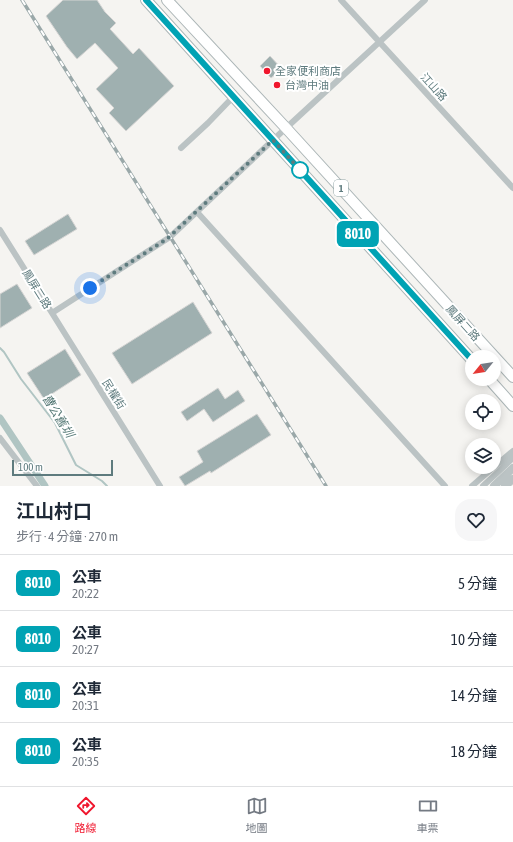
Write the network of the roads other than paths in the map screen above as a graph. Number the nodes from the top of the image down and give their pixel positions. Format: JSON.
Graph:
{"nodes":[{"id":1,"x":146,"y":0,"type":"edge"},
{"id":2,"x":168,"y":0,"type":"edge"},
{"id":3,"x":341,"y":0,"type":"edge"},
{"id":4,"x":425,"y":0,"type":"edge"},
{"id":5,"x":379,"y":42,"type":"junction"},
{"id":6,"x":233,"y":97,"type":"junction"},
{"id":7,"x":286,"y":128,"type":"junction"},
{"id":8,"x":273,"y":140,"type":"junction"},
{"id":9,"x":180,"y":148,"type":"dead end"},
{"id":10,"x":513,"y":188,"type":"edge"},
{"id":11,"x":197,"y":212,"type":"junction"},
{"id":12,"x":0,"y":230,"type":"edge"},
{"id":13,"x":430,"y":286,"type":"junction"},
{"id":14,"x":416,"y":298,"type":"junction"},
{"id":15,"x":52,"y":313,"type":"junction"},
{"id":16,"x":465,"y":352,"type":"edge"},
{"id":17,"x":513,"y":377,"type":"edge"},
{"id":18,"x":495,"y":386,"type":"edge"},
{"id":19,"x":513,"y":406,"type":"edge"},
{"id":20,"x":0,"y":438,"type":"edge"},
{"id":21,"x":513,"y":450,"type":"edge"},
{"id":22,"x":513,"y":458,"type":"edge"},
{"id":23,"x":501,"y":461,"type":"edge"},
{"id":24,"x":513,"y":468,"type":"edge"},
{"id":25,"x":486,"y":474,"type":"edge"},
{"id":26,"x":513,"y":479,"type":"edge"},
{"id":27,"x":37,"y":486,"type":"edge"},
{"id":28,"x":160,"y":486,"type":"edge"},
{"id":29,"x":445,"y":486,"type":"edge"},
{"id":30,"x":472,"y":486,"type":"edge"},
{"id":31,"x":483,"y":486,"type":"edge"},
{"id":32,"x":494,"y":486,"type":"edge"},
{"id":33,"x":505,"y":486,"type":"edge"}],
"edges":[{"from":1,"to":6,"type":"main road","name":"鳳屏二路","number":"1"},
{"from":2,"to":7,"type":"main road","name":"鳳屏二路","number":"1"},
{"from":3,"to":5,"type":"street","name":"江山路"},
{"from":4,"to":5,"type":"street"},
{"from":5,"to":7,"type":"street"},
{"from":5,"to":10,"type":"street","name":"江山路"},
{"from":6,"to":8,"type":"main road","name":"鳳屏二路","number":"1"},
{"from":6,"to":9,"type":"street"},
{"from":7,"to":8,"type":"street","name":"鳳屏二路"},
{"from":7,"to":13,"type":"main road","name":"鳳屏二路","number":"1"},
{"from":8,"to":11,"type":"street","name":"鳳屏二路"},
{"from":8,"to":14,"type":"main road","name":"鳳屏二路","number":"1"},
{"from":11,"to":15,"type":"street","name":"鳳屏二路"},
{"from":11,"to":29,"type":"street"},
{"from":12,"to":15,"type":"street","name":"鳳屏二路"},
{"from":13,"to":14,"type":"main road"},
{"from":13,"to":17,"type":"main road","name":"鳳屏二路","number":"1"},
{"from":14,"to":16,"type":"main road","name":"鳳屏二路","number":"1"},
{"from":15,"to":28,"type":"street","name":"民權街"},
{"from":18,"to":19,"type":"main road"},
{"from":20,"to":27,"type":"street"},
{"from":21,"to":23,"type":"street"},
{"from":22,"to":31,"type":"street"},
{"from":24,"to":32,"type":"street"},
{"from":25,"to":30,"type":"street"},
{"from":26,"to":33,"type":"street"}]}
